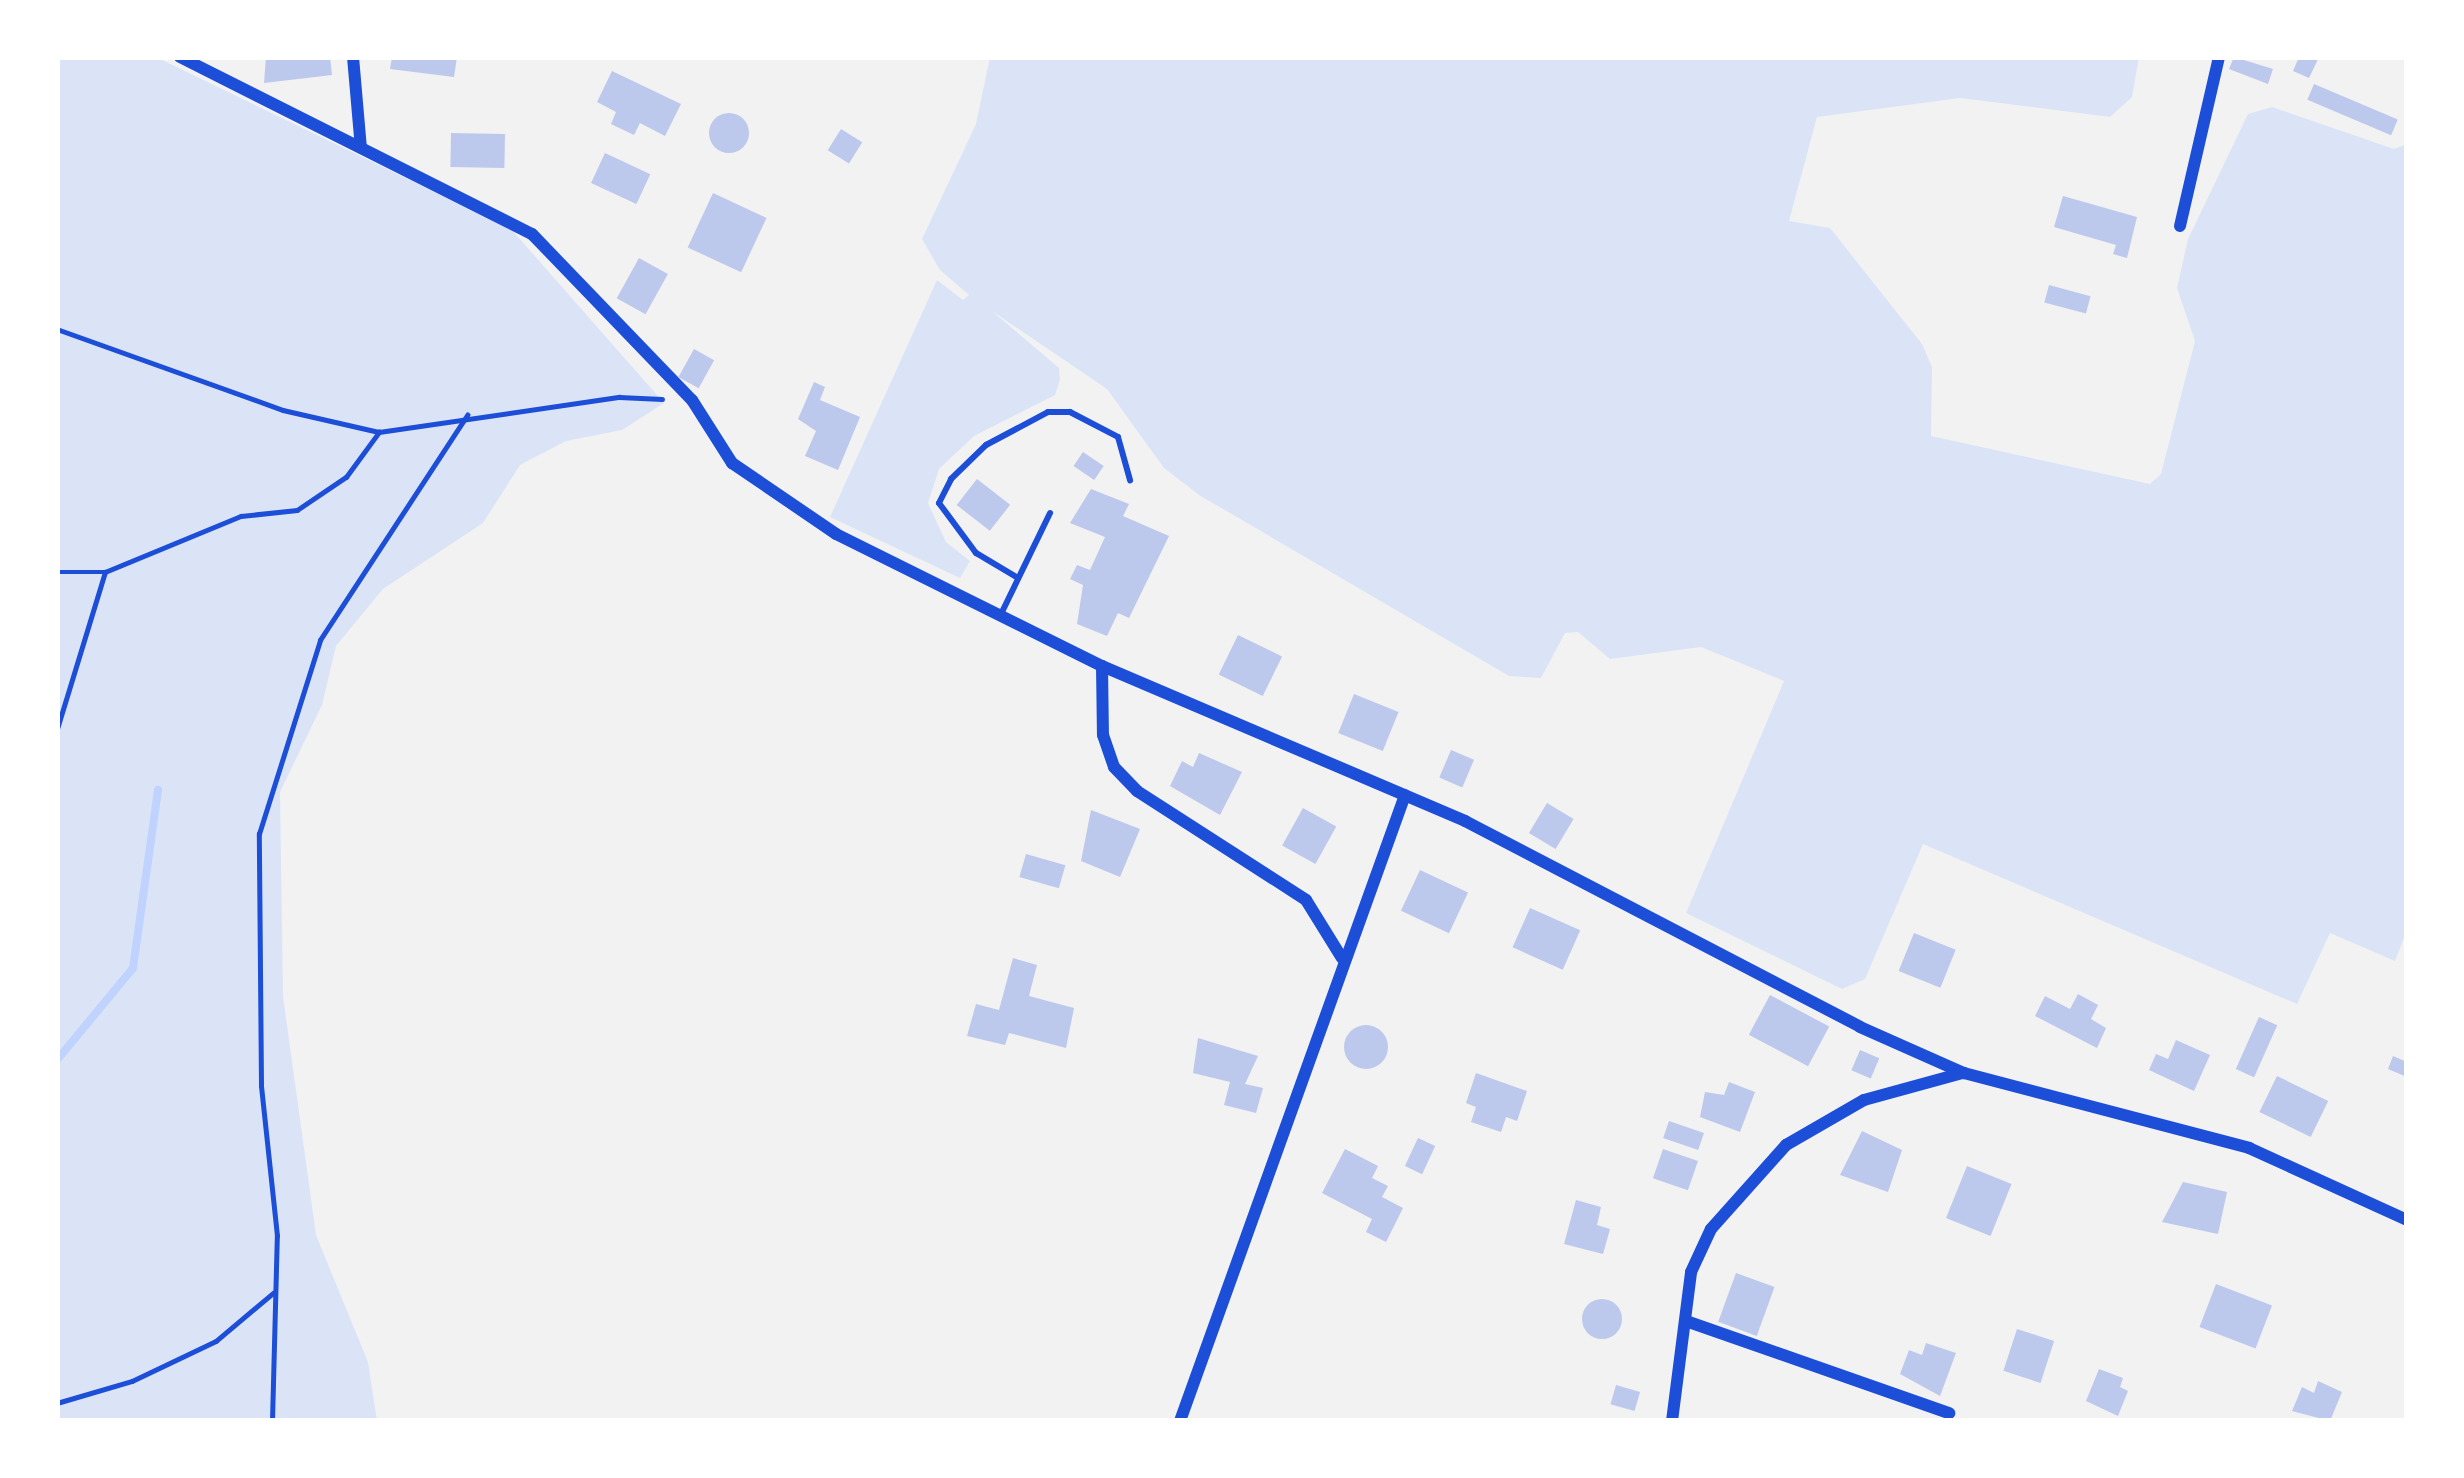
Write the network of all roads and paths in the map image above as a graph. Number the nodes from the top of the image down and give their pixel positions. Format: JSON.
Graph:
{"nodes":[{"id":1,"x":180,"y":57,"type":"edge"},
{"id":2,"x":352,"y":57,"type":"edge"},
{"id":3,"x":2219,"y":57,"type":"edge"},
{"id":4,"x":361,"y":148,"type":"junction"},
{"id":5,"x":2180,"y":226,"type":"dead end"},
{"id":6,"x":57,"y":329,"type":"edge"},
{"id":7,"x":692,"y":400,"type":"junction"},
{"id":8,"x":466,"y":415,"type":"junction"},
{"id":9,"x":380,"y":432,"type":"junction"},
{"id":10,"x":1130,"y":480,"type":"dead end"},
{"id":11,"x":1050,"y":513,"type":"dead end"},
{"id":12,"x":57,"y":572,"type":"edge"},
{"id":13,"x":105,"y":572,"type":"junction"},
{"id":14,"x":1018,"y":578,"type":"junction"},
{"id":15,"x":1000,"y":616,"type":"junction"},
{"id":16,"x":1102,"y":666,"type":"junction"},
{"id":17,"x":57,"y":729,"type":"edge"},
{"id":18,"x":1405,"y":795,"type":"junction"},
{"id":19,"x":1342,"y":959,"type":"junction"},
{"id":20,"x":1964,"y":1073,"type":"junction"},
{"id":21,"x":2407,"y":1220,"type":"edge"},
{"id":22,"x":272,"y":1293,"type":"junction"},
{"id":23,"x":1686,"y":1322,"type":"junction"},
{"id":24,"x":57,"y":1403,"type":"edge"},
{"id":25,"x":1949,"y":1413,"type":"dead end"},
{"id":26,"x":272,"y":1421,"type":"edge"},
{"id":27,"x":1180,"y":1421,"type":"edge"},
{"id":28,"x":1672,"y":1421,"type":"edge"}],
"edges":[{"from":1,"to":4,"type":"street"},
{"from":2,"to":4,"type":"street"},
{"from":3,"to":5,"type":"street"},
{"from":4,"to":7,"type":"street"},
{"from":6,"to":9,"type":"path"},
{"from":7,"to":8,"type":"path"},
{"from":7,"to":15,"type":"street"},
{"from":8,"to":9,"type":"path"},
{"from":8,"to":22,"type":"path"},
{"from":9,"to":13,"type":"path"},
{"from":10,"to":14,"type":"lane"},
{"from":11,"to":14,"type":"lane"},
{"from":12,"to":13,"type":"path"},
{"from":13,"to":17,"type":"path"},
{"from":14,"to":15,"type":"lane"},
{"from":15,"to":16,"type":"street"},
{"from":16,"to":18,"type":"street"},
{"from":16,"to":19,"type":"street"},
{"from":18,"to":19,"type":"street"},
{"from":18,"to":20,"type":"street"},
{"from":19,"to":27,"type":"street"},
{"from":20,"to":21,"type":"street"},
{"from":20,"to":23,"type":"street"},
{"from":22,"to":24,"type":"path"},
{"from":22,"to":26,"type":"path"},
{"from":23,"to":25,"type":"street"},
{"from":23,"to":28,"type":"street"}]}
